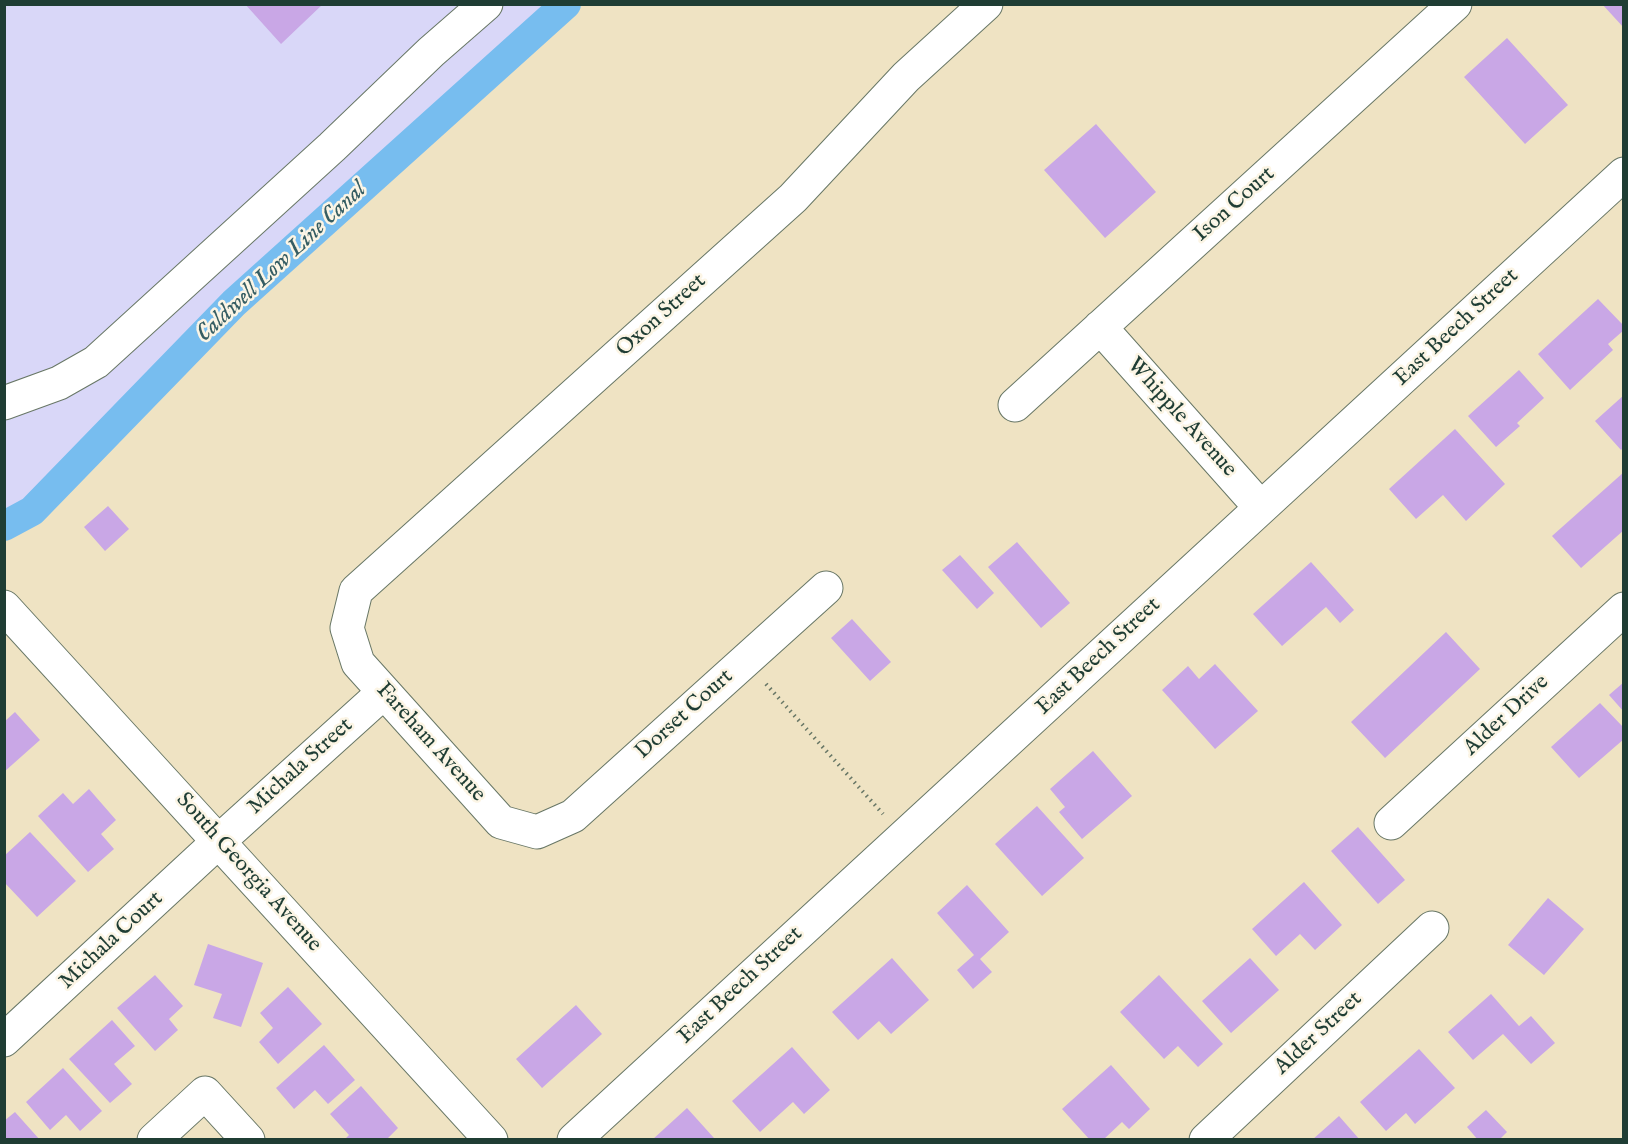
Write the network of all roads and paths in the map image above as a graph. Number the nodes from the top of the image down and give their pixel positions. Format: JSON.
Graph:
{"nodes":[{"id":1,"x":486,"y":4,"type":"edge"},
{"id":2,"x":986,"y":4,"type":"edge"},
{"id":3,"x":1455,"y":4,"type":"edge"},
{"id":4,"x":1623,"y":174,"type":"edge"},
{"id":5,"x":1100,"y":327,"type":"junction"},
{"id":6,"x":4,"y":402,"type":"edge"},
{"id":7,"x":1015,"y":405,"type":"dead end"},
{"id":8,"x":1261,"y":508,"type":"junction"},
{"id":9,"x":826,"y":588,"type":"dead end"},
{"id":10,"x":5,"y":607,"type":"edge"},
{"id":11,"x":1623,"y":609,"type":"edge"},
{"id":12,"x":346,"y":628,"type":"joint"},
{"id":13,"x":745,"y":661,"type":"junction"},
{"id":14,"x":384,"y":692,"type":"junction"},
{"id":15,"x":1391,"y":823,"type":"dead end"},
{"id":16,"x":537,"y":832,"type":"joint"},
{"id":17,"x":903,"y":837,"type":"junction"},
{"id":18,"x":219,"y":841,"type":"junction"},
{"id":19,"x":1432,"y":928,"type":"dead end"},
{"id":20,"x":4,"y":1040,"type":"edge"},
{"id":21,"x":154,"y":1140,"type":"edge"},
{"id":22,"x":248,"y":1140,"type":"edge"},
{"id":23,"x":491,"y":1140,"type":"edge"},
{"id":24,"x":574,"y":1140,"type":"edge"},
{"id":25,"x":1206,"y":1140,"type":"edge"}],
"edges":[{"from":1,"to":6,"type":"street"},
{"from":2,"to":12,"type":"street","name":"Oxon Street"},
{"from":3,"to":5,"type":"street","name":"Ison Court"},
{"from":4,"to":8,"type":"street","name":"East Beech Street"},
{"from":5,"to":7,"type":"street","name":"Ison Court"},
{"from":5,"to":8,"type":"street","name":"Whipple Avenue"},
{"from":8,"to":17,"type":"street","name":"East Beech Street"},
{"from":9,"to":13,"type":"street","name":"Dorset Court"},
{"from":10,"to":18,"type":"street","name":"South Georgia Avenue"},
{"from":11,"to":15,"type":"street","name":"Alder Drive"},
{"from":12,"to":14,"type":"street","name":"Fareham Avenue"},
{"from":13,"to":16,"type":"street","name":"Dorset Court"},
{"from":13,"to":17,"type":"path"},
{"from":14,"to":16,"type":"street","name":"Fareham Avenue"},
{"from":14,"to":18,"type":"street","name":"Michala Street"},
{"from":17,"to":24,"type":"street","name":"East Beech Street"},
{"from":18,"to":20,"type":"street","name":"Michala Court"},
{"from":18,"to":23,"type":"street","name":"South Georgia Avenue"},
{"from":19,"to":25,"type":"street","name":"Alder Street"},
{"from":21,"to":22,"type":"street"}]}
